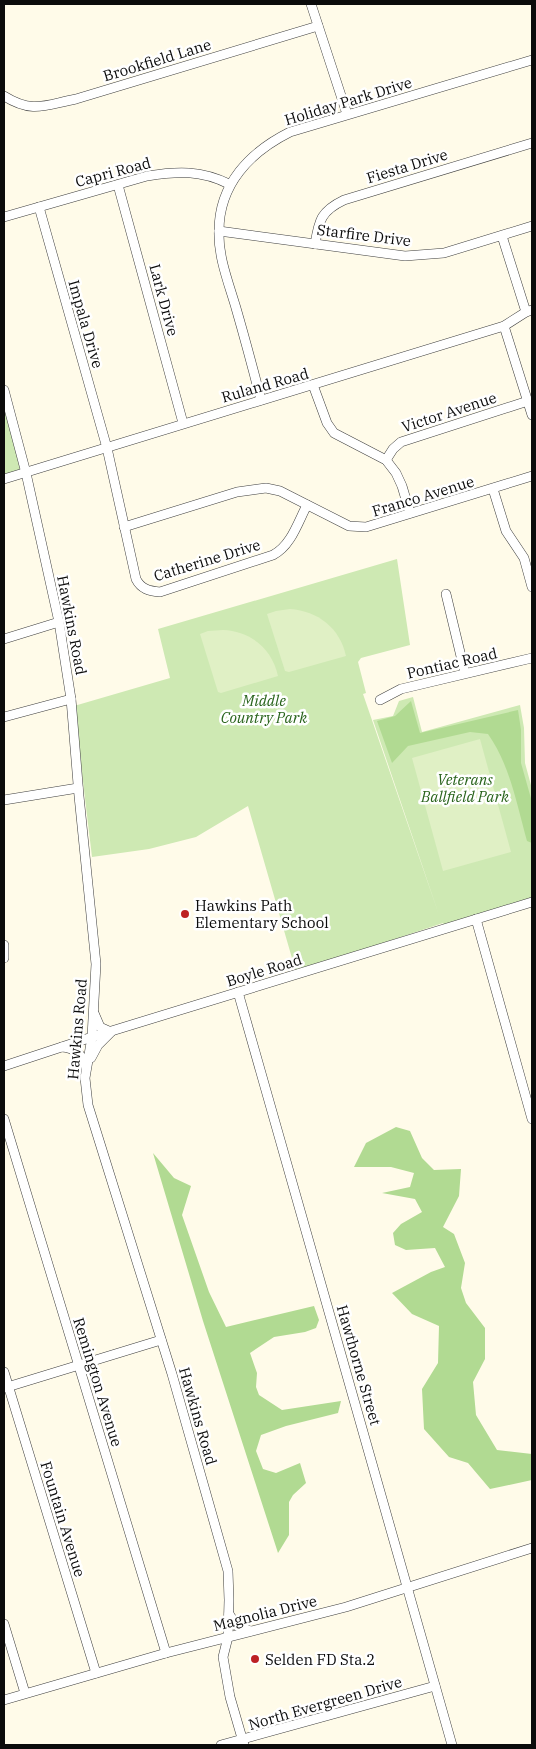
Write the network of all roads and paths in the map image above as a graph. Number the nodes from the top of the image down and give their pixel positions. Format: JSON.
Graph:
{"nodes":[{"id":1,"x":311,"y":4,"type":"edge"},
{"id":2,"x":318,"y":26,"type":"junction"},
{"id":3,"x":532,"y":60,"type":"edge"},
{"id":4,"x":4,"y":96,"type":"edge"},
{"id":5,"x":347,"y":114,"type":"junction"},
{"id":6,"x":532,"y":143,"type":"edge"},
{"id":7,"x":229,"y":184,"type":"junction"},
{"id":8,"x":118,"y":185,"type":"junction"},
{"id":9,"x":38,"y":207,"type":"junction"},
{"id":10,"x":4,"y":217,"type":"edge"},
{"id":11,"x":532,"y":226,"type":"edge"},
{"id":12,"x":218,"y":231,"type":"junction"},
{"id":13,"x":502,"y":236,"type":"junction"},
{"id":14,"x":315,"y":244,"type":"junction"},
{"id":15,"x":529,"y":311,"type":"edge"},
{"id":16,"x":504,"y":326,"type":"junction"},
{"id":17,"x":313,"y":385,"type":"junction"},
{"id":18,"x":4,"y":390,"type":"edge"},
{"id":19,"x":261,"y":400,"type":"junction"},
{"id":20,"x":528,"y":401,"type":"junction"},
{"id":21,"x":532,"y":415,"type":"edge"},
{"id":22,"x":184,"y":423,"type":"junction"},
{"id":23,"x":107,"y":448,"type":"junction"},
{"id":24,"x":386,"y":460,"type":"junction"},
{"id":25,"x":26,"y":473,"type":"junction"},
{"id":26,"x":532,"y":476,"type":"edge"},
{"id":27,"x":4,"y":479,"type":"edge"},
{"id":28,"x":494,"y":489,"type":"junction"},
{"id":29,"x":307,"y":505,"type":"junction"},
{"id":30,"x":410,"y":513,"type":"junction"},
{"id":31,"x":124,"y":527,"type":"junction"},
{"id":32,"x":528,"y":557,"type":"edge"},
{"id":33,"x":532,"y":587,"type":"edge"},
{"id":34,"x":446,"y":594,"type":"dead end"},
{"id":35,"x":59,"y":622,"type":"junction"},
{"id":36,"x":4,"y":639,"type":"edge"},
{"id":37,"x":532,"y":658,"type":"edge"},
{"id":38,"x":465,"y":673,"type":"junction"},
{"id":39,"x":71,"y":699,"type":"junction"},
{"id":40,"x":380,"y":700,"type":"dead end"},
{"id":41,"x":4,"y":717,"type":"edge"},
{"id":42,"x":78,"y":788,"type":"junction"},
{"id":43,"x":4,"y":800,"type":"edge"},
{"id":44,"x":532,"y":902,"type":"edge"},
{"id":45,"x":476,"y":919,"type":"junction"},
{"id":46,"x":4,"y":945,"type":"edge"},
{"id":47,"x":4,"y":958,"type":"edge"},
{"id":48,"x":238,"y":992,"type":"junction"},
{"id":49,"x":93,"y":1009,"type":"junction"},
{"id":50,"x":110,"y":1032,"type":"junction"},
{"id":51,"x":92,"y":1037,"type":"junction"},
{"id":52,"x":62,"y":1047,"type":"junction"},
{"id":53,"x":4,"y":1066,"type":"edge"},
{"id":54,"x":86,"y":1069,"type":"junction"},
{"id":55,"x":4,"y":1119,"type":"edge"},
{"id":56,"x":532,"y":1119,"type":"edge"},
{"id":57,"x":161,"y":1340,"type":"junction"},
{"id":58,"x":79,"y":1365,"type":"junction"},
{"id":59,"x":4,"y":1372,"type":"edge"},
{"id":60,"x":6,"y":1387,"type":"edge"},
{"id":61,"x":532,"y":1548,"type":"edge"},
{"id":62,"x":408,"y":1587,"type":"junction"},
{"id":63,"x":228,"y":1613,"type":"junction"},
{"id":64,"x":4,"y":1624,"type":"edge"},
{"id":65,"x":251,"y":1631,"type":"junction"},
{"id":66,"x":228,"y":1637,"type":"junction"},
{"id":67,"x":166,"y":1653,"type":"junction"},
{"id":68,"x":96,"y":1673,"type":"junction"},
{"id":69,"x":435,"y":1686,"type":"junction"},
{"id":70,"x":25,"y":1693,"type":"junction"},
{"id":71,"x":4,"y":1700,"type":"edge"},
{"id":72,"x":243,"y":1743,"type":"edge"},
{"id":73,"x":221,"y":1745,"type":"edge"},
{"id":74,"x":452,"y":1745,"type":"edge"}],
"edges":[{"from":1,"to":2,"type":"street"},
{"from":2,"to":4,"type":"street","name":"Brookfield Lane"},
{"from":2,"to":5,"type":"street"},
{"from":3,"to":5,"type":"street","name":"Holiday Park Drive"},
{"from":5,"to":7,"type":"street","name":"Holiday Park Drive"},
{"from":6,"to":14,"type":"street","name":"Fiesta Drive"},
{"from":7,"to":8,"type":"street","name":"Capri Road"},
{"from":7,"to":12,"type":"street","name":"Holiday Park Drive"},
{"from":8,"to":9,"type":"street","name":"Capri Road"},
{"from":8,"to":22,"type":"street","name":"Lark Drive"},
{"from":9,"to":10,"type":"street","name":"Capri Road"},
{"from":9,"to":23,"type":"street","name":"Impala Drive"},
{"from":11,"to":13,"type":"street","name":"Starfire Drive"},
{"from":12,"to":14,"type":"street","name":"Starfire Drive"},
{"from":12,"to":19,"type":"street","name":"Holiday Park Drive"},
{"from":13,"to":14,"type":"street","name":"Starfire Drive"},
{"from":13,"to":15,"type":"street"},
{"from":15,"to":16,"type":"street","name":"Ruland Road"},
{"from":16,"to":17,"type":"street","name":"Ruland Road"},
{"from":16,"to":20,"type":"street"},
{"from":17,"to":19,"type":"street","name":"Ruland Road"},
{"from":17,"to":24,"type":"street"},
{"from":18,"to":25,"type":"street","name":"Hawkins Road"},
{"from":19,"to":22,"type":"street","name":"Ruland Road"},
{"from":20,"to":21,"type":"street"},
{"from":20,"to":24,"type":"street","name":"Victor Avenue"},
{"from":22,"to":23,"type":"street","name":"Ruland Road"},
{"from":23,"to":25,"type":"street","name":"Ruland Road"},
{"from":23,"to":31,"type":"street","name":"Catherine Drive"},
{"from":24,"to":30,"type":"street"},
{"from":25,"to":27,"type":"street","name":"Ruland Road"},
{"from":25,"to":35,"type":"street","name":"Hawkins Road"},
{"from":26,"to":28,"type":"street","name":"Franco Avenue"},
{"from":28,"to":30,"type":"street","name":"Franco Avenue"},
{"from":28,"to":32,"type":"street"},
{"from":29,"to":30,"type":"street","name":"Franco Avenue"},
{"from":29,"to":31,"type":"street","name":"Franco Avenue"},
{"from":29,"to":31,"type":"street","name":"Catherine Drive"},
{"from":32,"to":33,"type":"street"},
{"from":34,"to":38,"type":"street"},
{"from":35,"to":36,"type":"street"},
{"from":35,"to":39,"type":"street","name":"Hawkins Road"},
{"from":37,"to":38,"type":"street","name":"Pontiac Road"},
{"from":38,"to":40,"type":"street","name":"Pontiac Road"},
{"from":39,"to":41,"type":"street"},
{"from":39,"to":42,"type":"street","name":"Hawkins Road"},
{"from":42,"to":43,"type":"street"},
{"from":42,"to":49,"type":"street","name":"Hawkins Road"},
{"from":44,"to":45,"type":"street","name":"Boyle Road"},
{"from":45,"to":48,"type":"street","name":"Boyle Road"},
{"from":45,"to":56,"type":"street"},
{"from":46,"to":47,"type":"street"},
{"from":48,"to":50,"type":"street","name":"Boyle Road"},
{"from":48,"to":62,"type":"street","name":"Hawthorne Street"},
{"from":49,"to":50,"type":"street"},
{"from":49,"to":51,"type":"street","name":"Hawkins Road"},
{"from":50,"to":51,"type":"street","name":"Boyle Road"},
{"from":50,"to":54,"type":"street"},
{"from":51,"to":52,"type":"street","name":"Boyle Road"},
{"from":51,"to":54,"type":"street","name":"Hawkins Road"},
{"from":52,"to":53,"type":"street","name":"Boyle Road"},
{"from":52,"to":54,"type":"street"},
{"from":54,"to":57,"type":"street","name":"Hawkins Road"},
{"from":55,"to":58,"type":"street","name":"Remington Avenue"},
{"from":57,"to":58,"type":"street"},
{"from":57,"to":63,"type":"street","name":"Hawkins Road"},
{"from":58,"to":60,"type":"street"},
{"from":58,"to":67,"type":"street","name":"Remington Avenue"},
{"from":59,"to":60,"type":"street","name":"Fountain Avenue"},
{"from":60,"to":68,"type":"street","name":"Fountain Avenue"},
{"from":61,"to":62,"type":"street","name":"Magnolia Drive"},
{"from":62,"to":65,"type":"street","name":"Magnolia Drive"},
{"from":62,"to":69,"type":"street","name":"Hawthorne Street"},
{"from":63,"to":65,"type":"street"},
{"from":63,"to":66,"type":"street","name":"Hawkins Road"},
{"from":64,"to":70,"type":"street"},
{"from":65,"to":66,"type":"street","name":"Magnolia Drive"},
{"from":66,"to":67,"type":"street","name":"Magnolia Drive"},
{"from":66,"to":72,"type":"street","name":"Hawkins Road"},
{"from":67,"to":68,"type":"street","name":"Magnolia Drive"},
{"from":68,"to":70,"type":"street","name":"Magnolia Drive"},
{"from":69,"to":72,"type":"street","name":"North Evergreen Drive"},
{"from":69,"to":74,"type":"street","name":"Hawthorne Street"},
{"from":70,"to":71,"type":"street","name":"Magnolia Drive"},
{"from":72,"to":73,"type":"street","name":"North Evergreen Drive"}]}
